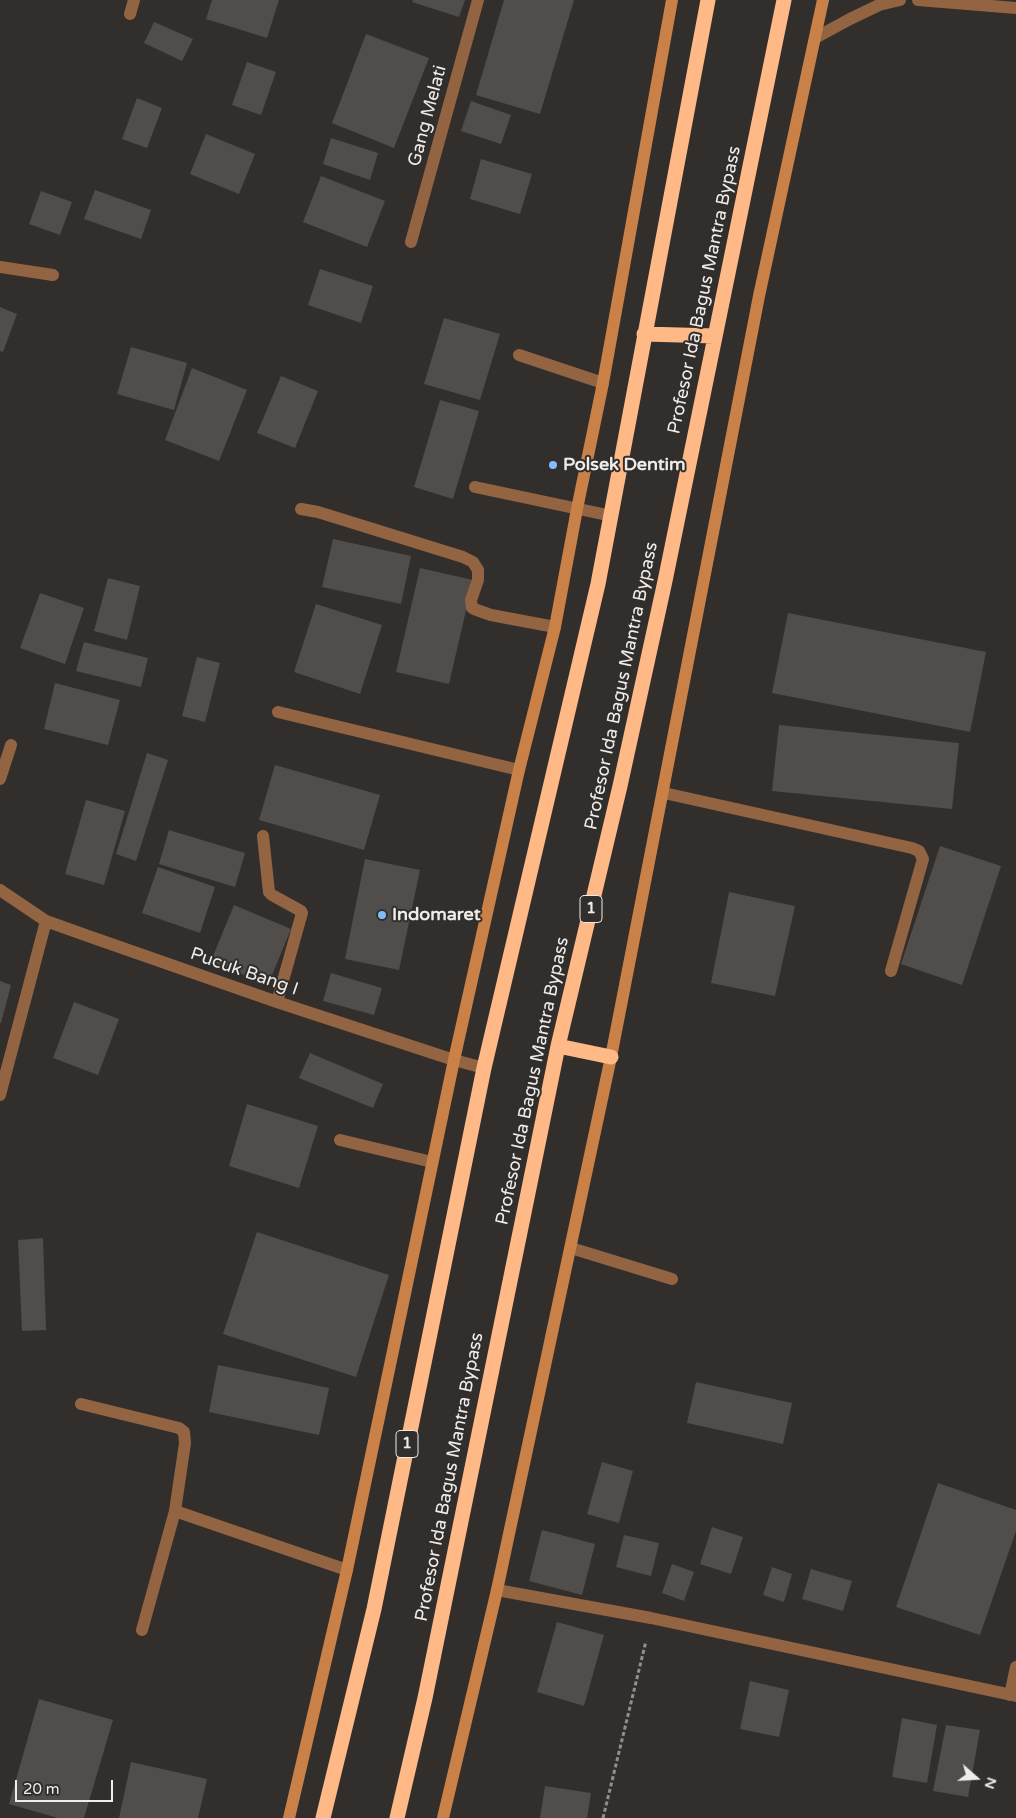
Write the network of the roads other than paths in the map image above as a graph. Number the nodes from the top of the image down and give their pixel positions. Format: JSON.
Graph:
{"nodes":[{"id":1,"x":134,"y":0,"type":"edge"},
{"id":2,"x":478,"y":0,"type":"edge"},
{"id":3,"x":672,"y":0,"type":"edge"},
{"id":4,"x":708,"y":0,"type":"edge"},
{"id":5,"x":784,"y":0,"type":"edge"},
{"id":6,"x":823,"y":0,"type":"edge"},
{"id":7,"x":900,"y":0,"type":"edge"},
{"id":8,"x":918,"y":0,"type":"edge"},
{"id":9,"x":1016,"y":8,"type":"edge"},
{"id":10,"x":130,"y":14,"type":"dead end"},
{"id":11,"x":815,"y":38,"type":"junction"},
{"id":12,"x":411,"y":242,"type":"dead end"},
{"id":13,"x":0,"y":267,"type":"edge"},
{"id":14,"x":53,"y":276,"type":"dead end"},
{"id":15,"x":644,"y":334,"type":"junction"},
{"id":16,"x":715,"y":336,"type":"junction"},
{"id":17,"x":519,"y":355,"type":"dead end"},
{"id":18,"x":603,"y":383,"type":"junction"},
{"id":19,"x":475,"y":487,"type":"dead end"},
{"id":20,"x":300,"y":509,"type":"dead end"},
{"id":21,"x":577,"y":509,"type":"junction"},
{"id":22,"x":612,"y":516,"type":"junction"},
{"id":23,"x":555,"y":627,"type":"junction"},
{"id":24,"x":278,"y":712,"type":"dead end"},
{"id":25,"x":12,"y":745,"type":"dead end"},
{"id":26,"x":519,"y":770,"type":"junction"},
{"id":27,"x":0,"y":780,"type":"edge"},
{"id":28,"x":664,"y":793,"type":"junction"},
{"id":29,"x":263,"y":836,"type":"dead end"},
{"id":30,"x":0,"y":890,"type":"edge"},
{"id":31,"x":46,"y":920,"type":"junction"},
{"id":32,"x":891,"y":971,"type":"dead end"},
{"id":33,"x":277,"y":1002,"type":"junction"},
{"id":34,"x":558,"y":1046,"type":"junction"},
{"id":35,"x":611,"y":1057,"type":"junction"},
{"id":36,"x":454,"y":1060,"type":"junction"},
{"id":37,"x":484,"y":1068,"type":"junction"},
{"id":38,"x":0,"y":1095,"type":"edge"},
{"id":39,"x":340,"y":1140,"type":"dead end"},
{"id":40,"x":432,"y":1162,"type":"junction"},
{"id":41,"x":570,"y":1248,"type":"junction"},
{"id":42,"x":672,"y":1280,"type":"dead end"},
{"id":43,"x":81,"y":1404,"type":"dead end"},
{"id":44,"x":175,"y":1511,"type":"junction"},
{"id":45,"x":347,"y":1570,"type":"junction"},
{"id":46,"x":497,"y":1590,"type":"junction"},
{"id":47,"x":142,"y":1630,"type":"dead end"},
{"id":48,"x":1016,"y":1667,"type":"edge"},
{"id":49,"x":1013,"y":1696,"type":"edge"},
{"id":50,"x":289,"y":1818,"type":"edge"},
{"id":51,"x":322,"y":1818,"type":"edge"},
{"id":52,"x":397,"y":1818,"type":"edge"},
{"id":53,"x":443,"y":1818,"type":"edge"}],
"edges":[{"from":1,"to":10,"type":"street"},
{"from":2,"to":12,"type":"street","name":"Gang Melati"},
{"from":3,"to":18,"type":"street"},
{"from":4,"to":15,"type":"highway","number":"1"},
{"from":5,"to":16,"type":"highway","name":"Profesor Ida Bagus Mantra Bypass","number":"1"},
{"from":6,"to":11,"type":"street"},
{"from":7,"to":11,"type":"street"},
{"from":8,"to":9,"type":"street"},
{"from":11,"to":28,"type":"street"},
{"from":13,"to":14,"type":"street"},
{"from":15,"to":16,"type":"highway"},
{"from":15,"to":22,"type":"highway","number":"1"},
{"from":16,"to":34,"type":"highway","name":"Profesor Ida Bagus Mantra Bypass","number":"1"},
{"from":17,"to":18,"type":"street"},
{"from":18,"to":21,"type":"street"},
{"from":19,"to":21,"type":"street"},
{"from":20,"to":23,"type":"street"},
{"from":21,"to":22,"type":"street"},
{"from":21,"to":23,"type":"street"},
{"from":22,"to":37,"type":"highway","number":"1"},
{"from":23,"to":26,"type":"street"},
{"from":24,"to":26,"type":"street"},
{"from":25,"to":27,"type":"street"},
{"from":26,"to":36,"type":"street"},
{"from":28,"to":32,"type":"street"},
{"from":28,"to":35,"type":"street"},
{"from":29,"to":33,"type":"street"},
{"from":30,"to":31,"type":"street","name":"Pucuk Bang I"},
{"from":31,"to":33,"type":"street","name":"Pucuk Bang I"},
{"from":31,"to":38,"type":"street"},
{"from":33,"to":36,"type":"street","name":"Pucuk Bang I"},
{"from":34,"to":35,"type":"highway"},
{"from":34,"to":52,"type":"highway","name":"Profesor Ida Bagus Mantra Bypass","number":"1"},
{"from":35,"to":41,"type":"street"},
{"from":36,"to":37,"type":"street","name":"Pucuk Bang I"},
{"from":36,"to":40,"type":"street"},
{"from":37,"to":51,"type":"highway","number":"1"},
{"from":39,"to":40,"type":"street"},
{"from":40,"to":45,"type":"street"},
{"from":41,"to":42,"type":"street"},
{"from":41,"to":46,"type":"street"},
{"from":43,"to":44,"type":"street"},
{"from":44,"to":45,"type":"street"},
{"from":44,"to":47,"type":"street"},
{"from":45,"to":50,"type":"street"},
{"from":46,"to":49,"type":"street"},
{"from":46,"to":53,"type":"street"},
{"from":48,"to":49,"type":"street"}]}
